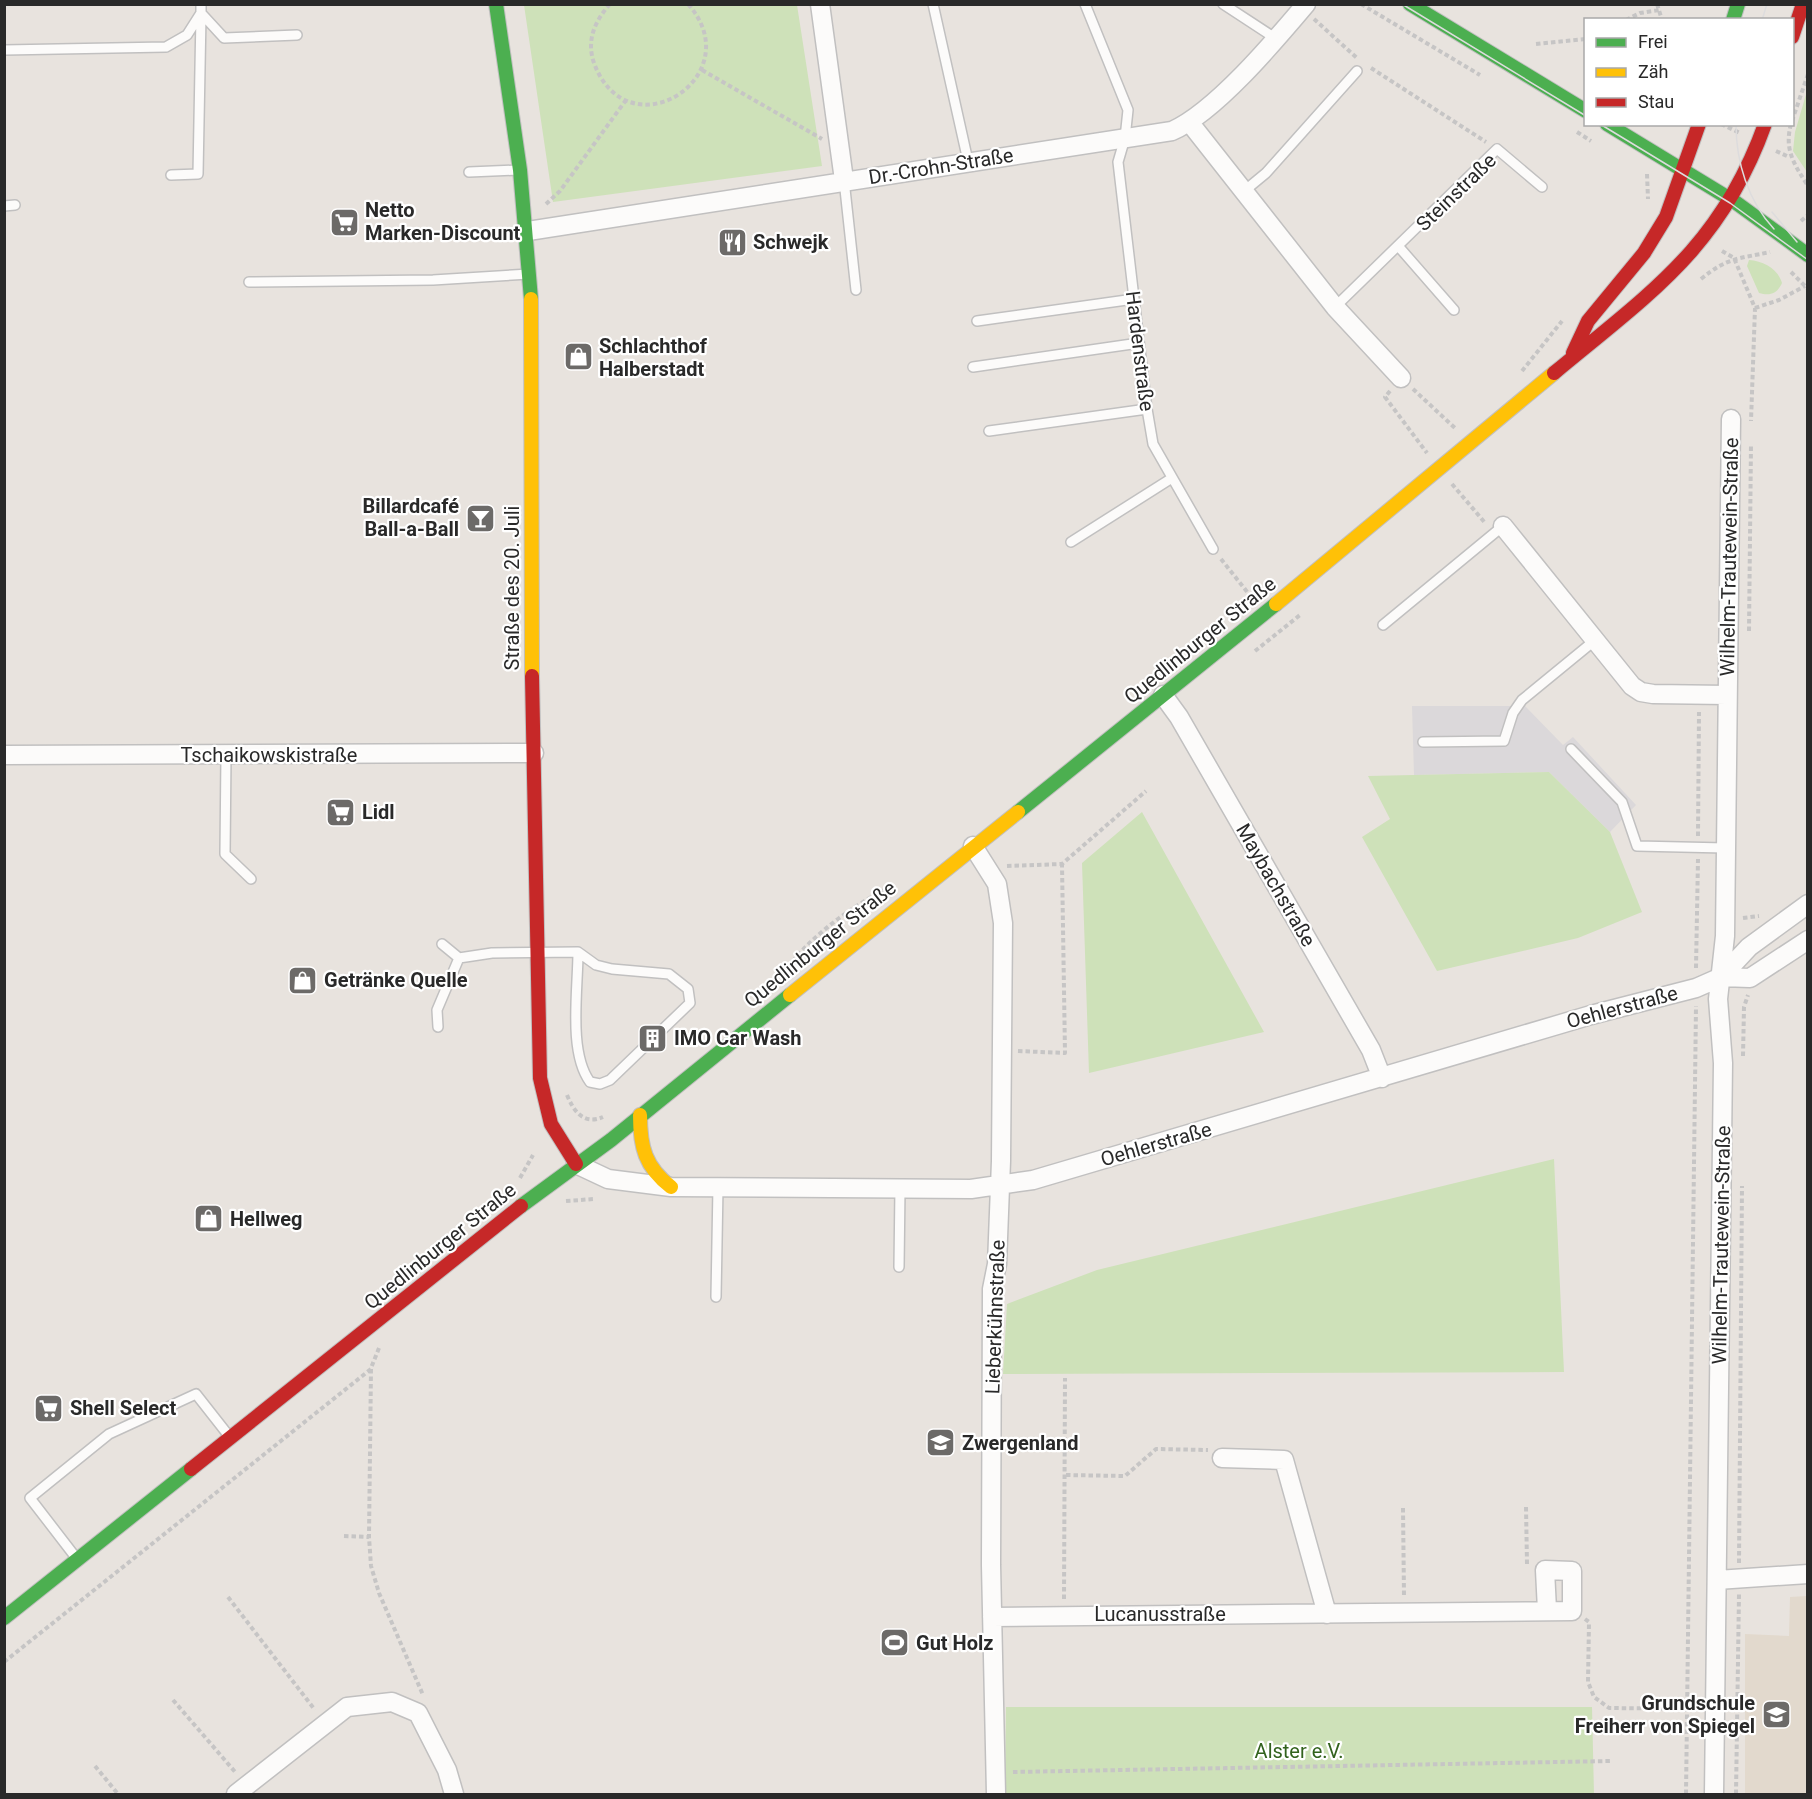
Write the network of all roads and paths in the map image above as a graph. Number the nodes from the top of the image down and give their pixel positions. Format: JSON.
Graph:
{"nodes":[{"id":1,"x":496,"y":4,"type":"edge"},
{"id":2,"x":610,"y":4,"type":"edge"},
{"id":3,"x":688,"y":4,"type":"edge"},
{"id":4,"x":820,"y":4,"type":"edge"},
{"id":5,"x":933,"y":4,"type":"edge"},
{"id":6,"x":1084,"y":4,"type":"edge"},
{"id":7,"x":1223,"y":4,"type":"edge"},
{"id":8,"x":1410,"y":4,"type":"edge"},
{"id":9,"x":1657,"y":4,"type":"edge"},
{"id":10,"x":1803,"y":4,"type":"edge"},
{"id":11,"x":1304,"y":7,"type":"edge"},
{"id":12,"x":201,"y":9,"type":"edge"},
{"id":13,"x":1659,"y":10,"type":"junction"},
{"id":14,"x":1630,"y":18,"type":"edge"},
{"id":15,"x":1661,"y":18,"type":"edge"},
{"id":16,"x":1794,"y":31,"type":"edge"},
{"id":17,"x":297,"y":35,"type":"dead end"},
{"id":18,"x":1275,"y":38,"type":"junction"},
{"id":19,"x":1584,"y":39,"type":"edge"},
{"id":20,"x":1536,"y":44,"type":"dead end"},
{"id":21,"x":4,"y":50,"type":"edge"},
{"id":22,"x":702,"y":69,"type":"junction"},
{"id":23,"x":1357,"y":72,"type":"dead end"},
{"id":24,"x":1808,"y":74,"type":"edge"},
{"id":25,"x":626,"y":100,"type":"junction"},
{"id":26,"x":1584,"y":110,"type":"edge"},
{"id":27,"x":1794,"y":116,"type":"edge"},
{"id":28,"x":1190,"y":123,"type":"junction"},
{"id":29,"x":1610,"y":126,"type":"edge"},
{"id":30,"x":1699,"y":126,"type":"edge"},
{"id":31,"x":1764,"y":126,"type":"edge"},
{"id":32,"x":1791,"y":126,"type":"edge"},
{"id":33,"x":1125,"y":138,"type":"junction"},
{"id":34,"x":839,"y":146,"type":"junction"},
{"id":35,"x":1497,"y":149,"type":"junction"},
{"id":36,"x":969,"y":161,"type":"junction"},
{"id":37,"x":520,"y":170,"type":"junction"},
{"id":38,"x":1641,"y":170,"type":"dead end"},
{"id":39,"x":1684,"y":171,"type":"junction"},
{"id":40,"x":469,"y":172,"type":"dead end"},
{"id":41,"x":171,"y":175,"type":"dead end"},
{"id":42,"x":844,"y":180,"type":"junction"},
{"id":43,"x":1808,"y":186,"type":"edge"},
{"id":44,"x":1542,"y":187,"type":"dead end"},
{"id":45,"x":1243,"y":192,"type":"junction"},
{"id":46,"x":1732,"y":200,"type":"junction"},
{"id":47,"x":546,"y":205,"type":"dead end"},
{"id":48,"x":1648,"y":206,"type":"dead end"},
{"id":49,"x":528,"y":231,"type":"junction"},
{"id":50,"x":1399,"y":247,"type":"junction"},
{"id":51,"x":1770,"y":253,"type":"dead end"},
{"id":52,"x":1808,"y":255,"type":"edge"},
{"id":53,"x":531,"y":274,"type":"junction"},
{"id":54,"x":249,"y":282,"type":"dead end"},
{"id":55,"x":1808,"y":288,"type":"edge"},
{"id":56,"x":856,"y":290,"type":"dead end"},
{"id":57,"x":1134,"y":299,"type":"junction"},
{"id":58,"x":1335,"y":308,"type":"junction"},
{"id":59,"x":1755,"y":308,"type":"junction"},
{"id":60,"x":1454,"y":310,"type":"dead end"},
{"id":61,"x":1570,"y":312,"type":"dead end"},
{"id":62,"x":977,"y":321,"type":"dead end"},
{"id":63,"x":1139,"y":343,"type":"junction"},
{"id":64,"x":1570,"y":359,"type":"junction"},
{"id":65,"x":974,"y":367,"type":"dead end"},
{"id":66,"x":1401,"y":378,"type":"junction"},
{"id":67,"x":1520,"y":378,"type":"dead end"},
{"id":68,"x":1147,"y":409,"type":"junction"},
{"id":69,"x":1731,"y":419,"type":"dead end"},
{"id":70,"x":1465,"y":422,"type":"dead end"},
{"id":71,"x":1455,"y":429,"type":"junction"},
{"id":72,"x":1751,"y":430,"type":"dead end"},
{"id":73,"x":989,"y":431,"type":"dead end"},
{"id":74,"x":1448,"y":435,"type":"dead end"},
{"id":75,"x":1751,"y":442,"type":"dead end"},
{"id":76,"x":1470,"y":443,"type":"junction"},
{"id":77,"x":1434,"y":447,"type":"dead end"},
{"id":78,"x":1426,"y":452,"type":"junction"},
{"id":79,"x":1418,"y":459,"type":"dead end"},
{"id":80,"x":1439,"y":468,"type":"junction"},
{"id":81,"x":1172,"y":478,"type":"junction"},
{"id":82,"x":1503,"y":526,"type":"junction"},
{"id":83,"x":1751,"y":536,"type":"dead end"},
{"id":84,"x":1071,"y":542,"type":"dead end"},
{"id":85,"x":1213,"y":549,"type":"joint"},
{"id":86,"x":1260,"y":592,"type":"dead end"},
{"id":87,"x":1253,"y":600,"type":"junction"},
{"id":88,"x":1247,"y":608,"type":"dead end"},
{"id":89,"x":1383,"y":625,"type":"dead end"},
{"id":90,"x":1594,"y":641,"type":"junction"},
{"id":91,"x":1163,"y":695,"type":"junction"},
{"id":92,"x":1726,"y":695,"type":"junction"},
{"id":93,"x":1699,"y":696,"type":"junction"},
{"id":94,"x":1423,"y":742,"type":"dead end"},
{"id":95,"x":1572,"y":749,"type":"dead end"},
{"id":96,"x":534,"y":753,"type":"junction"},
{"id":97,"x":4,"y":755,"type":"edge"},
{"id":98,"x":226,"y":755,"type":"junction"},
{"id":99,"x":1146,"y":791,"type":"dead end"},
{"id":100,"x":974,"y":846,"type":"junction"},
{"id":101,"x":1698,"y":848,"type":"junction"},
{"id":102,"x":1725,"y":848,"type":"junction"},
{"id":103,"x":1062,"y":864,"type":"junction"},
{"id":104,"x":988,"y":867,"type":"junction"},
{"id":105,"x":251,"y":879,"type":"dead end"},
{"id":106,"x":892,"y":885,"type":"dead end"},
{"id":107,"x":1808,"y":904,"type":"edge"},
{"id":108,"x":1808,"y":940,"type":"edge"},
{"id":109,"x":442,"y":944,"type":"dead end"},
{"id":110,"x":578,"y":952,"type":"junction"},
{"id":111,"x":537,"y":953,"type":"junction"},
{"id":112,"x":459,"y":958,"type":"junction"},
{"id":113,"x":785,"y":971,"type":"dead end"},
{"id":114,"x":1721,"y":977,"type":"junction"},
{"id":115,"x":1750,"y":978,"type":"junction"},
{"id":116,"x":1696,"y":988,"type":"junction"},
{"id":117,"x":438,"y":1028,"type":"dead end"},
{"id":118,"x":1003,"y":1051,"type":"junction"},
{"id":119,"x":1743,"y":1063,"type":"dead end"},
{"id":120,"x":1382,"y":1078,"type":"junction"},
{"id":121,"x":610,"y":1114,"type":"dead end"},
{"id":122,"x":640,"y":1116,"type":"junction"},
{"id":123,"x":584,"y":1119,"type":"dead end"},
{"id":124,"x":576,"y":1164,"type":"junction"},
{"id":125,"x":1742,"y":1175,"type":"dead end"},
{"id":126,"x":1000,"y":1186,"type":"junction"},
{"id":127,"x":671,"y":1187,"type":"junction"},
{"id":128,"x":717,"y":1187,"type":"junction"},
{"id":129,"x":900,"y":1188,"type":"junction"},
{"id":130,"x":900,"y":1267,"type":"dead end"},
{"id":131,"x":716,"y":1297,"type":"dead end"},
{"id":132,"x":1065,"y":1378,"type":"dead end"},
{"id":133,"x":231,"y":1438,"type":"junction"},
{"id":134,"x":1222,"y":1458,"type":"joint"},
{"id":135,"x":1066,"y":1475,"type":"junction"},
{"id":136,"x":1526,"y":1507,"type":"dead end"},
{"id":137,"x":1403,"y":1508,"type":"dead end"},
{"id":138,"x":344,"y":1536,"type":"dead end"},
{"id":139,"x":369,"y":1537,"type":"junction"},
{"id":140,"x":78,"y":1560,"type":"junction"},
{"id":141,"x":1808,"y":1574,"type":"edge"},
{"id":142,"x":1527,"y":1576,"type":"dead end"},
{"id":143,"x":1717,"y":1580,"type":"junction"},
{"id":144,"x":1739,"y":1580,"type":"junction"},
{"id":145,"x":228,"y":1597,"type":"dead end"},
{"id":146,"x":1547,"y":1610,"type":"junction"},
{"id":147,"x":1404,"y":1611,"type":"junction"},
{"id":148,"x":1572,"y":1611,"type":"junction"},
{"id":149,"x":1327,"y":1614,"type":"junction"},
{"id":150,"x":1063,"y":1615,"type":"junction"},
{"id":151,"x":992,"y":1617,"type":"junction"},
{"id":152,"x":4,"y":1618,"type":"edge"},
{"id":153,"x":4,"y":1662,"type":"edge"},
{"id":154,"x":173,"y":1700,"type":"dead end"},
{"id":155,"x":1715,"y":1709,"type":"junction"},
{"id":156,"x":1687,"y":1710,"type":"junction"},
{"id":157,"x":418,"y":1713,"type":"junction"},
{"id":158,"x":326,"y":1725,"type":"junction"},
{"id":159,"x":1612,"y":1761,"type":"dead end"},
{"id":160,"x":95,"y":1766,"type":"dead end"},
{"id":161,"x":996,"y":1767,"type":"junction"},
{"id":162,"x":242,"y":1790,"type":"edge"},
{"id":163,"x":118,"y":1794,"type":"edge"},
{"id":164,"x":454,"y":1794,"type":"edge"},
{"id":165,"x":996,"y":1794,"type":"edge"},
{"id":166,"x":1686,"y":1794,"type":"edge"},
{"id":167,"x":1714,"y":1794,"type":"edge"},
{"id":168,"x":1736,"y":1794,"type":"edge"}],
"edges":[{"from":1,"to":37,"type":"main road","name":"Straße des 20. Juli"},
{"from":2,"to":25,"type":"path"},
{"from":3,"to":22,"type":"path"},
{"from":4,"to":34,"type":"street"},
{"from":5,"to":36,"type":"lane"},
{"from":6,"to":33,"type":"lane","name":"Hardenstraße"},
{"from":7,"to":18,"type":"lane"},
{"from":8,"to":26,"type":"main road"},
{"from":9,"to":13,"type":"path"},
{"from":10,"to":16,"type":"main road"},
{"from":11,"to":18,"type":"street","name":"Dr.-Crohn-Straße"},
{"from":11,"to":35,"type":"path"},
{"from":12,"to":17,"type":"lane"},
{"from":12,"to":21,"type":"lane"},
{"from":12,"to":41,"type":"lane"},
{"from":13,"to":14,"type":"path"},
{"from":13,"to":15,"type":"path"},
{"from":18,"to":28,"type":"street","name":"Dr.-Crohn-Straße"},
{"from":19,"to":20,"type":"path"},
{"from":22,"to":25,"type":"path"},
{"from":22,"to":34,"type":"path"},
{"from":23,"to":45,"type":"lane"},
{"from":24,"to":27,"type":"path"},
{"from":25,"to":47,"type":"path"},
{"from":28,"to":33,"type":"street","name":"Dr.-Crohn-Straße"},
{"from":28,"to":45,"type":"street"},
{"from":29,"to":39,"type":"main road"},
{"from":30,"to":39,"type":"main road","name":"Quedlinburger Straße"},
{"from":31,"to":46,"type":"main road","name":"Quedlinburger Straße"},
{"from":32,"to":43,"type":"path"},
{"from":33,"to":36,"type":"street","name":"Dr.-Crohn-Straße"},
{"from":33,"to":57,"type":"lane","name":"Hardenstraße"},
{"from":34,"to":42,"type":"street"},
{"from":35,"to":44,"type":"lane","name":"Steinstraße"},
{"from":35,"to":50,"type":"lane","name":"Steinstraße"},
{"from":36,"to":42,"type":"street","name":"Dr.-Crohn-Straße"},
{"from":37,"to":40,"type":"lane"},
{"from":37,"to":49,"type":"main road","name":"Straße des 20. Juli"},
{"from":38,"to":48,"type":"path"},
{"from":39,"to":46,"type":"main road"},
{"from":39,"to":64,"type":"main road","name":"Quedlinburger Straße"},
{"from":42,"to":49,"type":"street","name":"Dr.-Crohn-Straße"},
{"from":42,"to":56,"type":"lane"},
{"from":45,"to":58,"type":"street"},
{"from":46,"to":52,"type":"main road"},
{"from":46,"to":64,"type":"main road","name":"Quedlinburger Straße"},
{"from":49,"to":53,"type":"main road","name":"Straße des 20. Juli"},
{"from":50,"to":58,"type":"lane","name":"Steinstraße"},
{"from":50,"to":60,"type":"lane","name":"Steinstraße"},
{"from":51,"to":59,"type":"path"},
{"from":53,"to":54,"type":"lane"},
{"from":53,"to":96,"type":"main road","name":"Straße des 20. Juli"},
{"from":55,"to":59,"type":"path"},
{"from":57,"to":62,"type":"lane"},
{"from":57,"to":63,"type":"lane","name":"Hardenstraße"},
{"from":58,"to":66,"type":"street"},
{"from":59,"to":72,"type":"path"},
{"from":61,"to":67,"type":"path"},
{"from":63,"to":65,"type":"lane"},
{"from":63,"to":68,"type":"lane","name":"Hardenstraße"},
{"from":64,"to":76,"type":"main road","name":"Quedlinburger Straße"},
{"from":66,"to":71,"type":"path"},
{"from":66,"to":78,"type":"path"},
{"from":68,"to":73,"type":"lane"},
{"from":68,"to":81,"type":"lane","name":"Hardenstraße"},
{"from":69,"to":92,"type":"street","name":"Wilhelm-Trautewein-Straße"},
{"from":70,"to":71,"type":"path"},
{"from":71,"to":74,"type":"path"},
{"from":71,"to":76,"type":"path"},
{"from":75,"to":83,"type":"path"},
{"from":76,"to":80,"type":"main road","name":"Quedlinburger Straße"},
{"from":77,"to":78,"type":"path"},
{"from":78,"to":79,"type":"path"},
{"from":78,"to":80,"type":"path"},
{"from":80,"to":82,"type":"path"},
{"from":80,"to":91,"type":"main road","name":"Quedlinburger Straße"},
{"from":81,"to":84,"type":"lane"},
{"from":81,"to":85,"type":"lane","name":"Hardenstraße"},
{"from":82,"to":89,"type":"lane"},
{"from":82,"to":90,"type":"street","name":"Wilhelm-Trautewein-Straße"},
{"from":85,"to":87,"type":"path"},
{"from":86,"to":87,"type":"path"},
{"from":87,"to":88,"type":"path"},
{"from":90,"to":93,"type":"street","name":"Wilhelm-Trautewein-Straße"},
{"from":90,"to":94,"type":"lane"},
{"from":91,"to":100,"type":"main road","name":"Quedlinburger Straße"},
{"from":91,"to":120,"type":"street","name":"Maybachstraße"},
{"from":92,"to":93,"type":"street","name":"Wilhelm-Trautewein-Straße"},
{"from":92,"to":102,"type":"street","name":"Wilhelm-Trautewein-Straße"},
{"from":93,"to":101,"type":"path"},
{"from":95,"to":101,"type":"lane"},
{"from":96,"to":98,"type":"street","name":"Tschaikowskistraße"},
{"from":96,"to":111,"type":"main road","name":"Straße des 20. Juli"},
{"from":97,"to":98,"type":"street","name":"Tschaikowskistraße"},
{"from":98,"to":105,"type":"lane"},
{"from":99,"to":103,"type":"path"},
{"from":100,"to":104,"type":"street","name":"Lieberkühnstraße"},
{"from":100,"to":122,"type":"main road","name":"Quedlinburger Straße"},
{"from":101,"to":102,"type":"lane"},
{"from":101,"to":116,"type":"path"},
{"from":102,"to":114,"type":"street","name":"Wilhelm-Trautewein-Straße"},
{"from":103,"to":104,"type":"path"},
{"from":103,"to":118,"type":"path"},
{"from":104,"to":118,"type":"street","name":"Lieberkühnstraße"},
{"from":106,"to":113,"type":"path"},
{"from":107,"to":114,"type":"street","name":"Oehlerstraße"},
{"from":108,"to":115,"type":"street"},
{"from":109,"to":112,"type":"lane"},
{"from":110,"to":110,"type":"lane"},
{"from":110,"to":111,"type":"lane"},
{"from":111,"to":112,"type":"lane"},
{"from":111,"to":124,"type":"main road","name":"Straße des 20. Juli"},
{"from":112,"to":117,"type":"lane"},
{"from":114,"to":115,"type":"street","name":"Oehlerstraße"},
{"from":114,"to":116,"type":"street","name":"Oehlerstraße"},
{"from":114,"to":143,"type":"street","name":"Wilhelm-Trautewein-Straße"},
{"from":115,"to":119,"type":"path"},
{"from":116,"to":120,"type":"street","name":"Oehlerstraße"},
{"from":116,"to":156,"type":"path"},
{"from":118,"to":126,"type":"street","name":"Lieberkühnstraße"},
{"from":120,"to":126,"type":"street","name":"Oehlerstraße"},
{"from":121,"to":123,"type":"path"},
{"from":122,"to":124,"type":"main road","name":"Quedlinburger Straße"},
{"from":122,"to":127,"type":"main road"},
{"from":124,"to":127,"type":"street","name":"Oehlerstraße"},
{"from":124,"to":133,"type":"main road","name":"Quedlinburger Straße"},
{"from":125,"to":144,"type":"path"},
{"from":126,"to":129,"type":"street","name":"Oehlerstraße"},
{"from":126,"to":151,"type":"street","name":"Lieberkühnstraße"},
{"from":127,"to":128,"type":"street","name":"Oehlerstraße"},
{"from":128,"to":129,"type":"street","name":"Oehlerstraße"},
{"from":128,"to":131,"type":"lane"},
{"from":129,"to":130,"type":"lane"},
{"from":132,"to":135,"type":"path"},
{"from":133,"to":140,"type":"main road","name":"Quedlinburger Straße"},
{"from":133,"to":140,"type":"lane"},
{"from":134,"to":135,"type":"path"},
{"from":134,"to":149,"type":"street"},
{"from":135,"to":150,"type":"path"},
{"from":136,"to":142,"type":"path"},
{"from":137,"to":147,"type":"path"},
{"from":138,"to":139,"type":"path"},
{"from":139,"to":153,"type":"path"},
{"from":139,"to":157,"type":"path"},
{"from":140,"to":152,"type":"main road","name":"Quedlinburger Straße"},
{"from":141,"to":144,"type":"street"},
{"from":143,"to":144,"type":"street"},
{"from":143,"to":155,"type":"street","name":"Wilhelm-Trautewein-Straße"},
{"from":144,"to":168,"type":"path"},
{"from":145,"to":158,"type":"path"},
{"from":146,"to":147,"type":"street","name":"Lucanusstraße"},
{"from":146,"to":148,"type":"street","name":"Lucanusstraße"},
{"from":146,"to":148,"type":"street"},
{"from":147,"to":149,"type":"street","name":"Lucanusstraße"},
{"from":148,"to":156,"type":"path"},
{"from":149,"to":150,"type":"street","name":"Lucanusstraße"},
{"from":150,"to":151,"type":"street","name":"Lucanusstraße"},
{"from":151,"to":161,"type":"street","name":"Lieberkühnstraße"},
{"from":154,"to":162,"type":"path"},
{"from":155,"to":156,"type":"path"},
{"from":155,"to":167,"type":"street","name":"Wilhelm-Trautewein-Straße"},
{"from":156,"to":166,"type":"path"},
{"from":157,"to":158,"type":"street"},
{"from":157,"to":164,"type":"street"},
{"from":158,"to":162,"type":"street"},
{"from":159,"to":161,"type":"path"},
{"from":160,"to":163,"type":"path"},
{"from":161,"to":165,"type":"street","name":"Lieberkühnstraße"}]}
